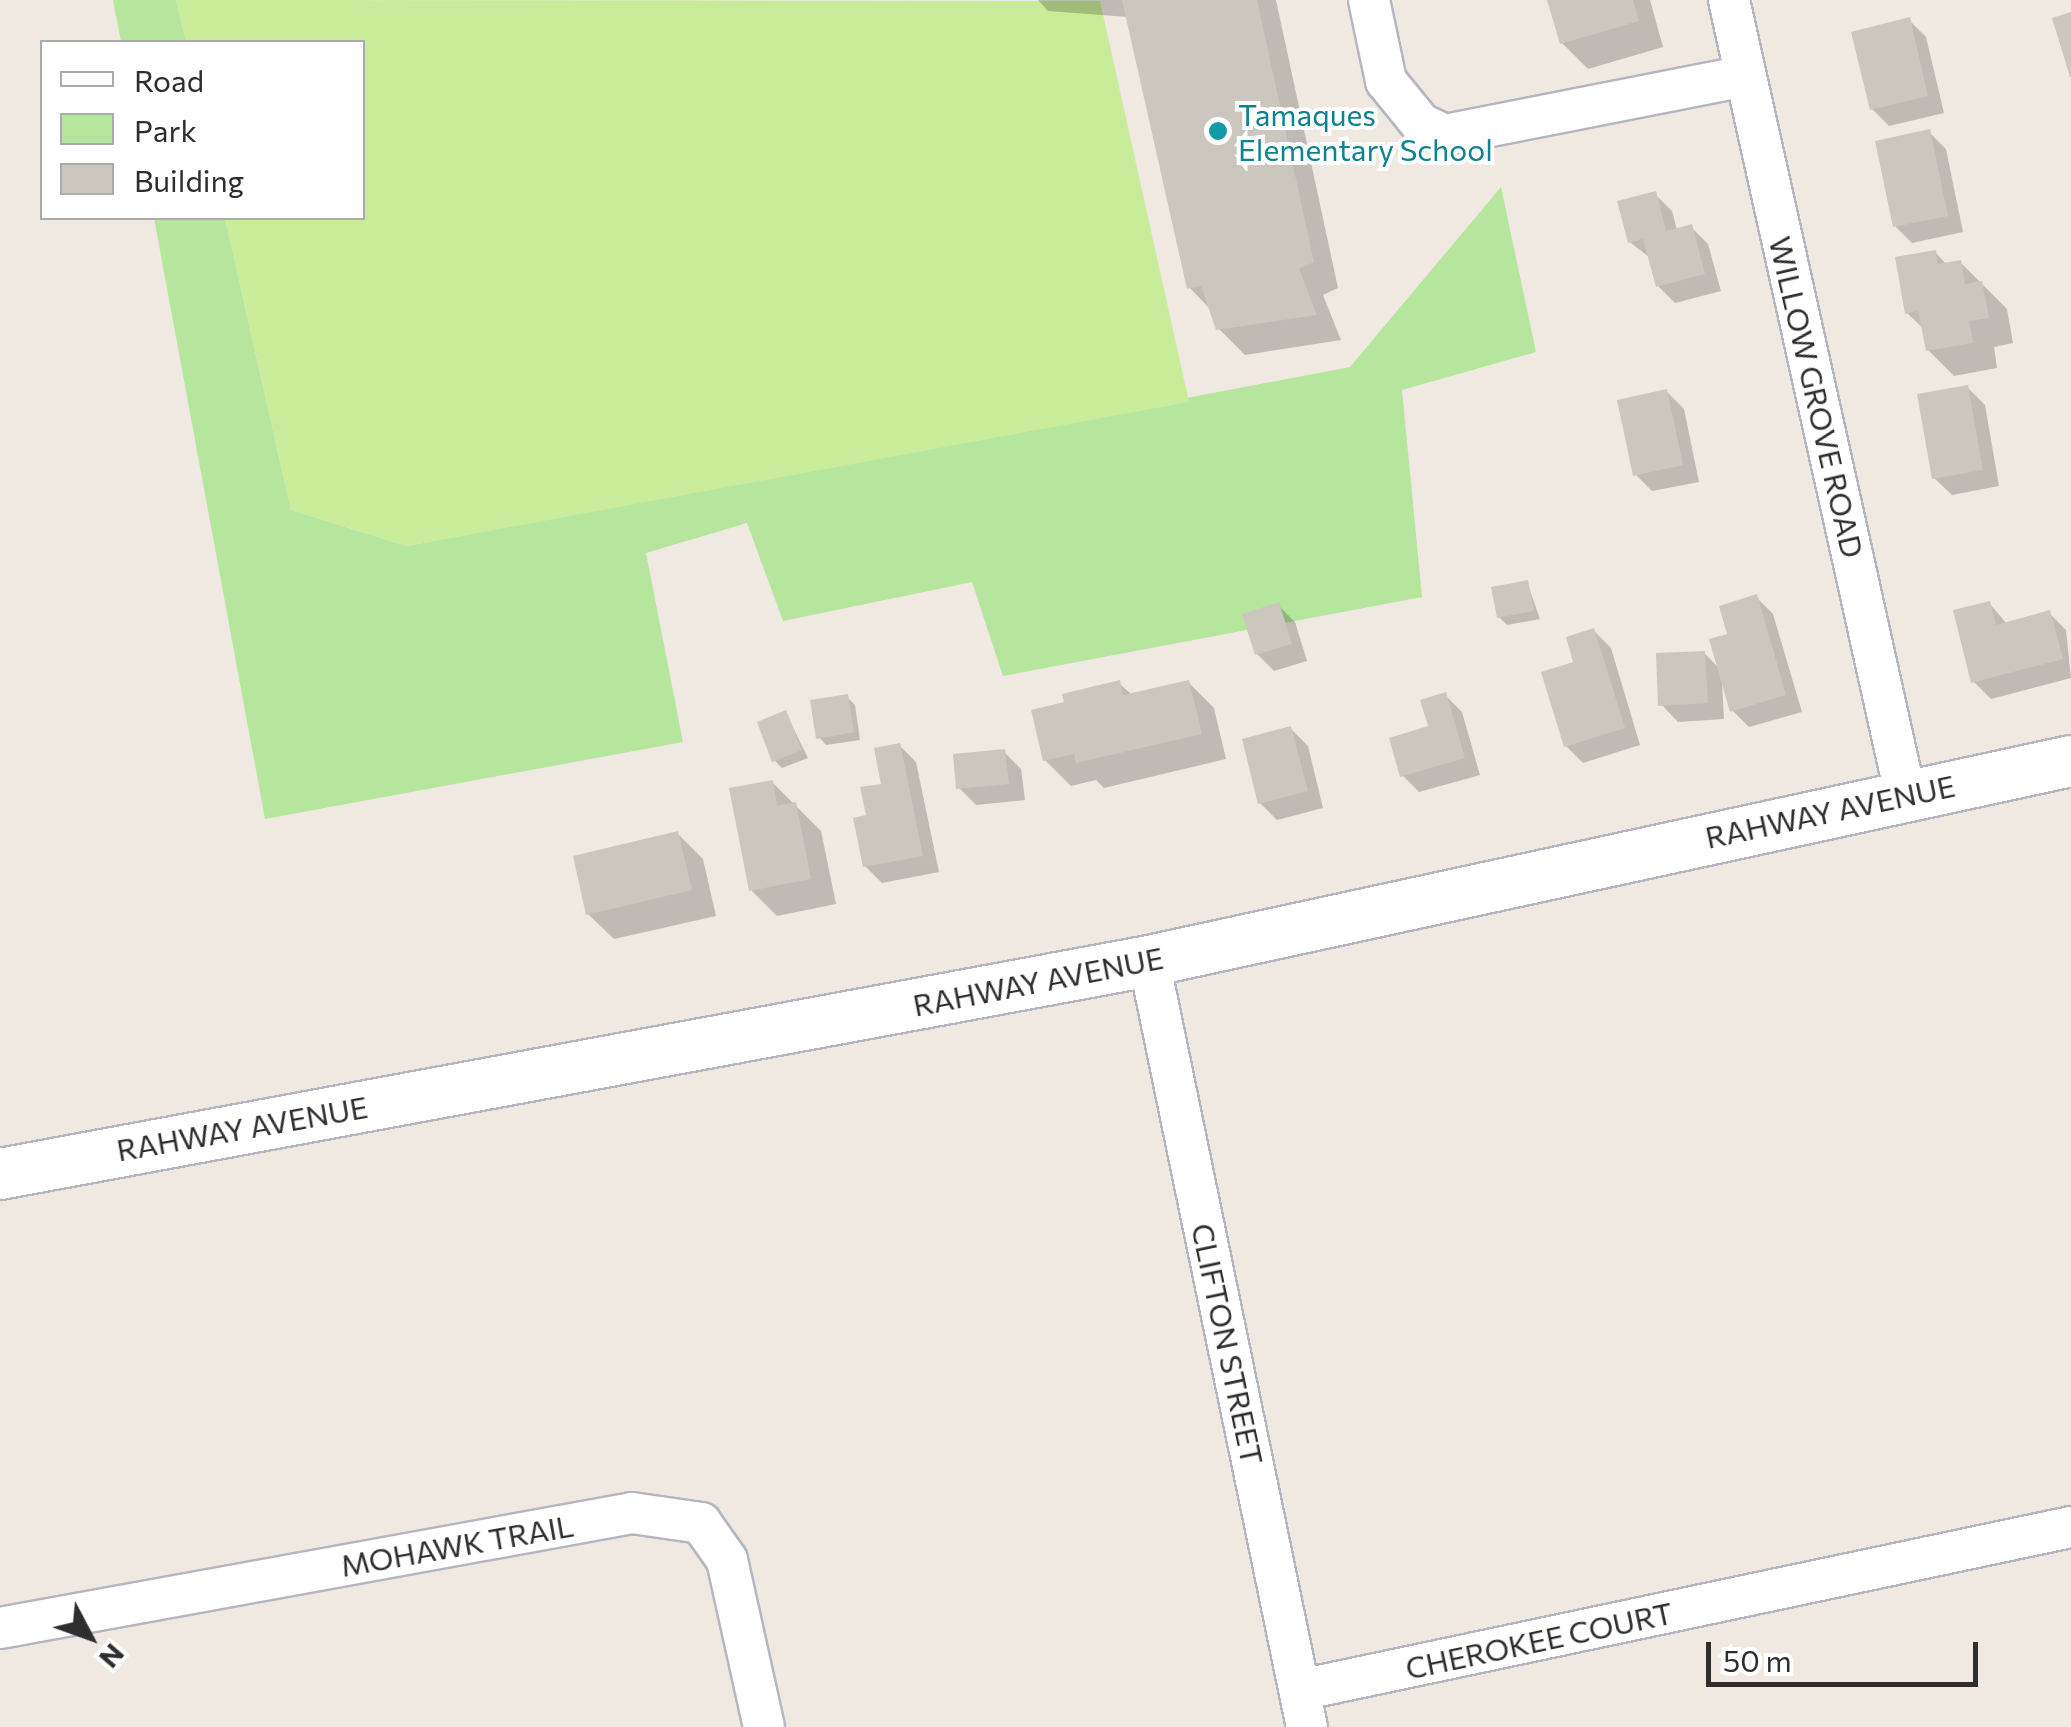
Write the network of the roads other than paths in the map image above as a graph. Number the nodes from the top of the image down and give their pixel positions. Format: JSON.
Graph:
{"nodes":[{"id":1,"x":1368,"y":0,"type":"edge"},
{"id":2,"x":1729,"y":0,"type":"edge"},
{"id":3,"x":1744,"y":76,"type":"junction"},
{"id":4,"x":2071,"y":761,"type":"edge"},
{"id":5,"x":1906,"y":793,"type":"junction"},
{"id":6,"x":1149,"y":961,"type":"junction"},
{"id":7,"x":0,"y":1174,"type":"edge"},
{"id":8,"x":2071,"y":1527,"type":"edge"},
{"id":9,"x":0,"y":1628,"type":"edge"},
{"id":10,"x":1304,"y":1709,"type":"edge"},
{"id":11,"x":764,"y":1727,"type":"edge"}],
"edges":[{"from":1,"to":3,"type":"street"},
{"from":2,"to":3,"type":"street","name":"WILLOW GROVE ROAD"},
{"from":3,"to":5,"type":"street","name":"WILLOW GROVE ROAD"},
{"from":4,"to":5,"type":"street","name":"RAHWAY AVENUE"},
{"from":5,"to":6,"type":"street","name":"RAHWAY AVENUE"},
{"from":6,"to":7,"type":"street","name":"RAHWAY AVENUE"},
{"from":6,"to":10,"type":"street","name":"CLIFTON STREET"},
{"from":8,"to":10,"type":"street","name":"CHEROKEE COURT"},
{"from":9,"to":11,"type":"street","name":"MOHAWK TRAIL"}]}
